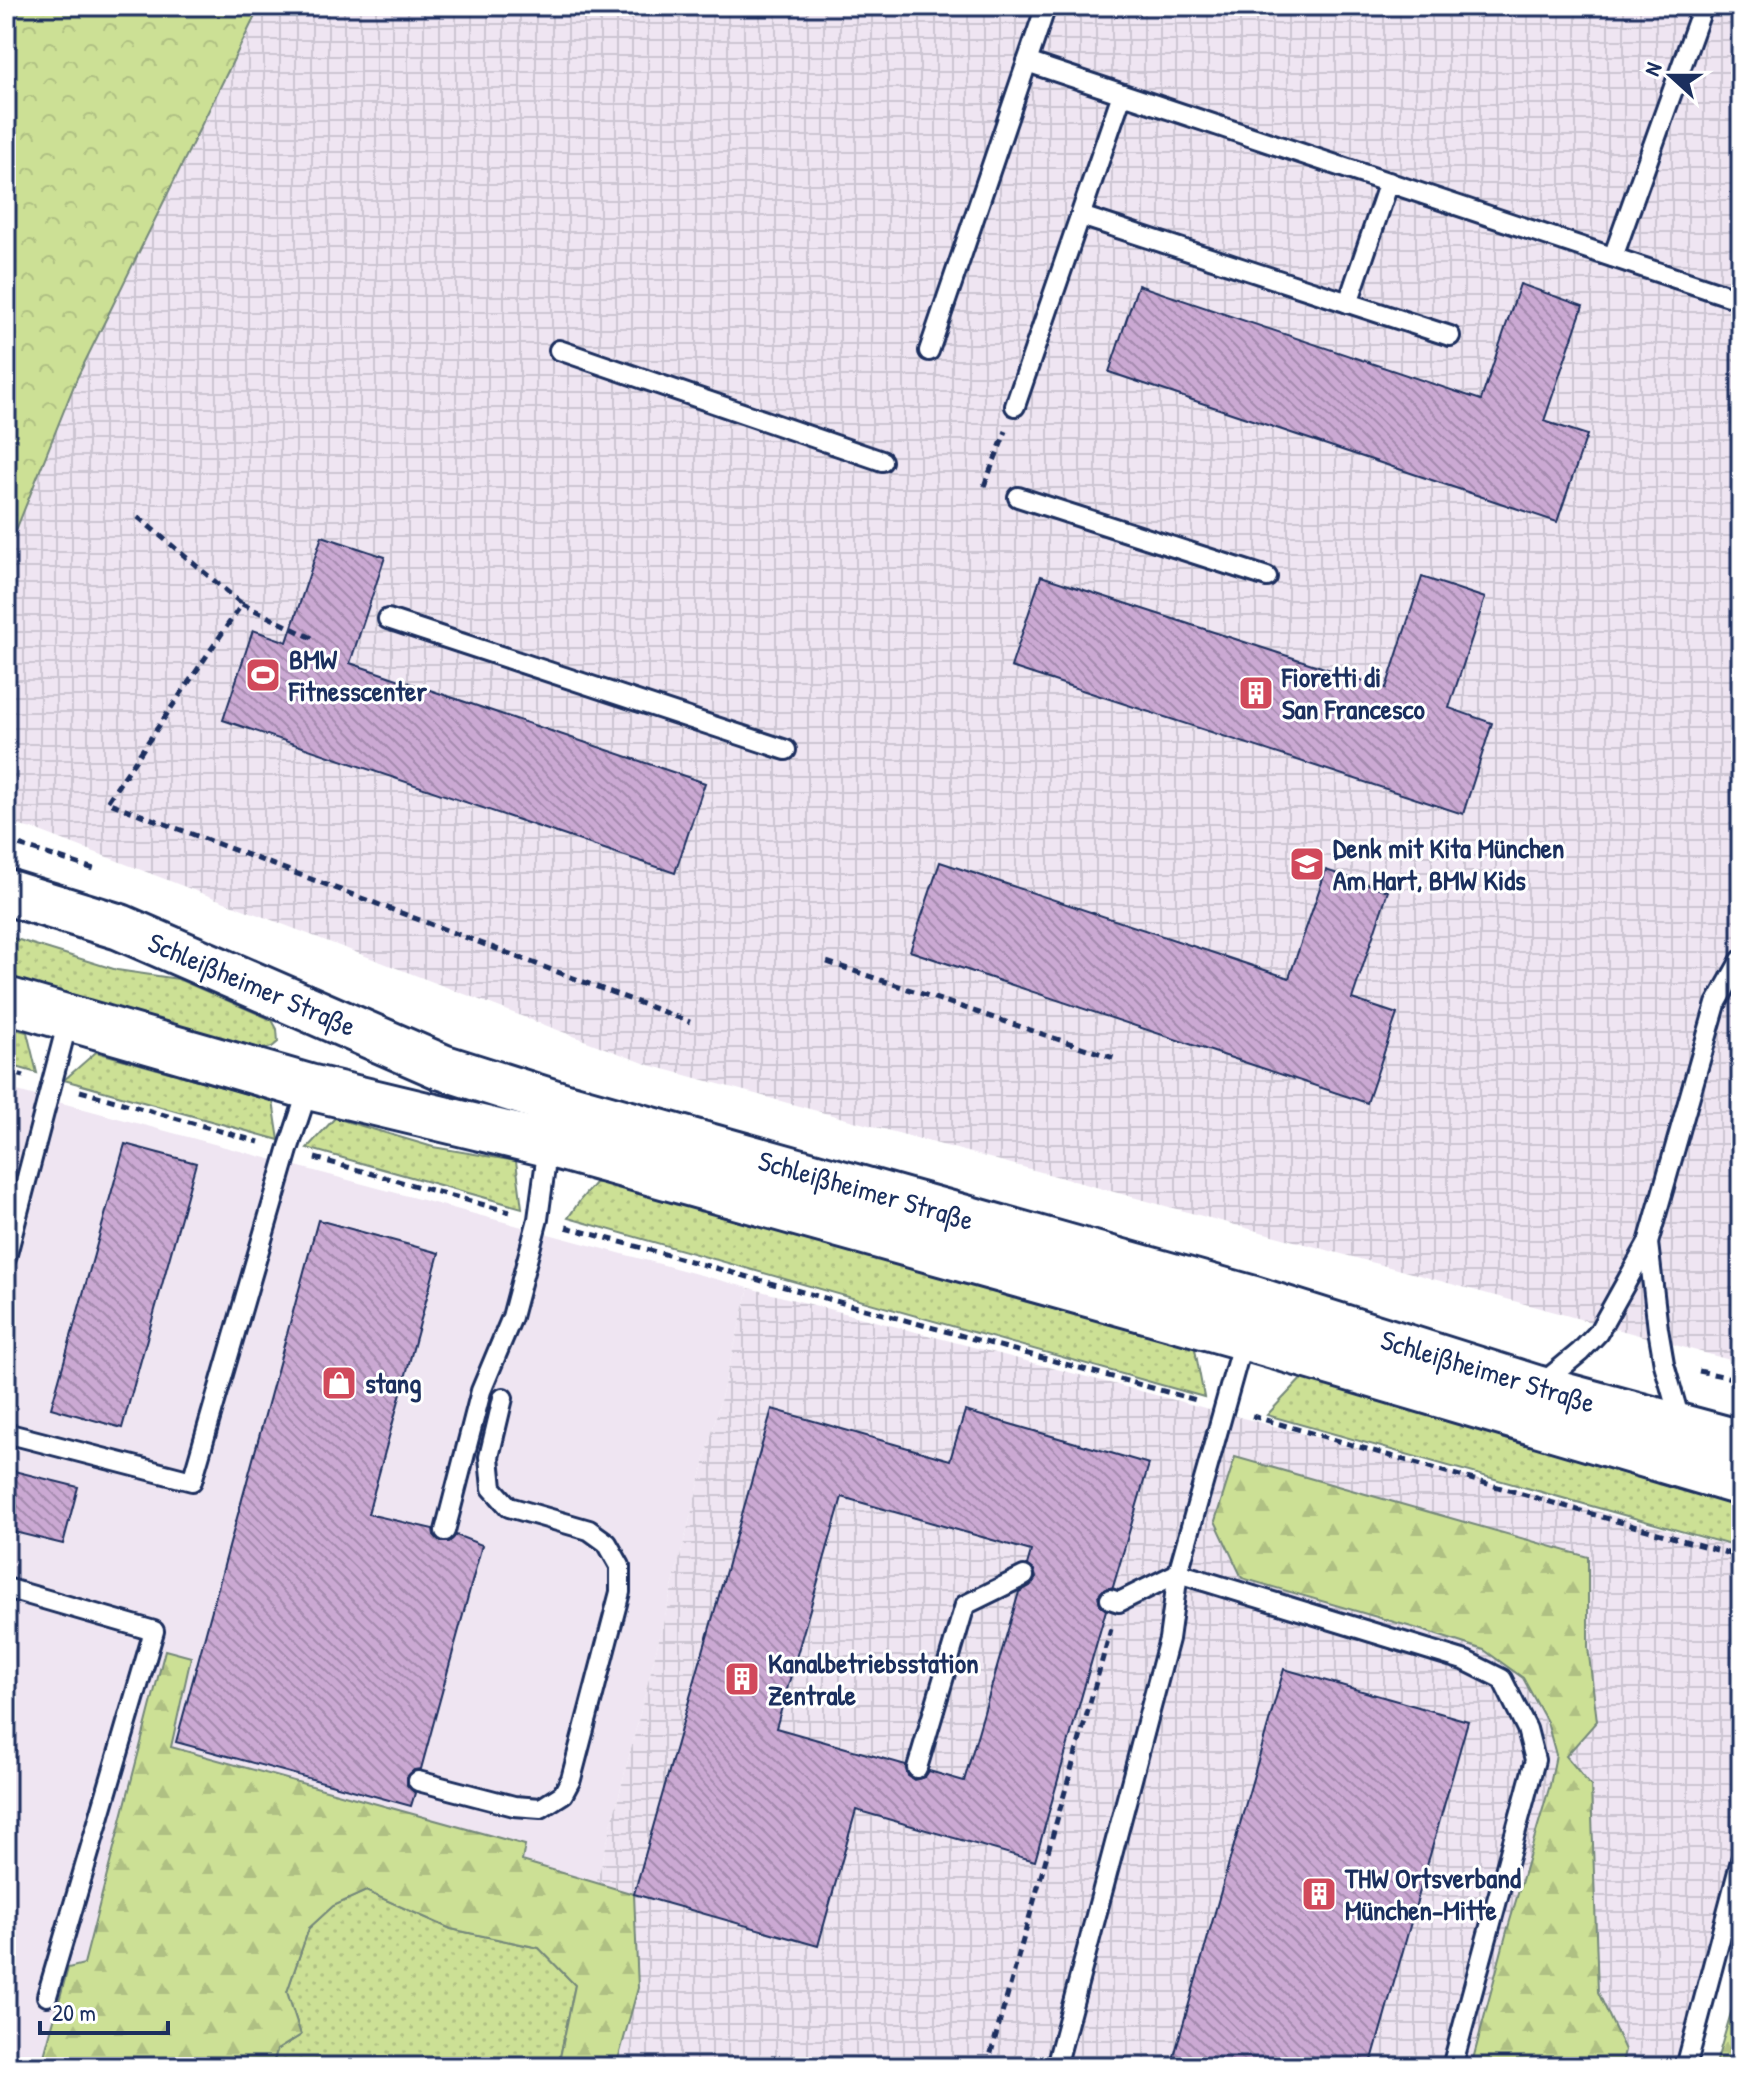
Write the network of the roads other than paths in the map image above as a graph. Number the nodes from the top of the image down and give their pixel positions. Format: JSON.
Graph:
{"nodes":[{"id":1,"x":1046,"y":6,"type":"edge"},
{"id":2,"x":1703,"y":6,"type":"edge"},
{"id":3,"x":1027,"y":62,"type":"junction"},
{"id":4,"x":1122,"y":94,"type":"junction"},
{"id":5,"x":1389,"y":182,"type":"junction"},
{"id":6,"x":1081,"y":216,"type":"junction"},
{"id":7,"x":1613,"y":257,"type":"junction"},
{"id":8,"x":1741,"y":300,"type":"edge"},
{"id":9,"x":1348,"y":303,"type":"junction"},
{"id":10,"x":1450,"y":336,"type":"dead end"},
{"id":11,"x":559,"y":350,"type":"dead end"},
{"id":12,"x":929,"y":351,"type":"dead end"},
{"id":13,"x":1015,"y":406,"type":"road end"},
{"id":14,"x":882,"y":461,"type":"dead end"},
{"id":15,"x":1018,"y":497,"type":"dead end"},
{"id":16,"x":1267,"y":577,"type":"dead end"},
{"id":17,"x":388,"y":619,"type":"dead end"},
{"id":18,"x":786,"y":750,"type":"dead end"},
{"id":19,"x":6,"y":892,"type":"edge"},
{"id":20,"x":1741,"y":960,"type":"edge"},
{"id":21,"x":6,"y":1000,"type":"edge"},
{"id":22,"x":69,"y":1017,"type":"junction"},
{"id":23,"x":309,"y":1087,"type":"junction"},
{"id":24,"x":554,"y":1124,"type":"junction"},
{"id":25,"x":1648,"y":1243,"type":"junction"},
{"id":26,"x":6,"y":1258,"type":"edge"},
{"id":27,"x":1249,"y":1318,"type":"junction"},
{"id":28,"x":1536,"y":1388,"type":"junction"},
{"id":29,"x":503,"y":1398,"type":"dead end"},
{"id":30,"x":1682,"y":1427,"type":"junction"},
{"id":31,"x":6,"y":1433,"type":"edge"},
{"id":32,"x":1741,"y":1443,"type":"edge"},
{"id":33,"x":1741,"y":1483,"type":"edge"},
{"id":34,"x":445,"y":1531,"type":"dead end"},
{"id":35,"x":1178,"y":1573,"type":"junction"},
{"id":36,"x":1024,"y":1576,"type":"dead end"},
{"id":37,"x":6,"y":1588,"type":"edge"},
{"id":38,"x":1114,"y":1600,"type":"road end"},
{"id":39,"x":917,"y":1768,"type":"dead end"},
{"id":40,"x":418,"y":1781,"type":"dead end"},
{"id":41,"x":1741,"y":1860,"type":"edge"},
{"id":42,"x":47,"y":1996,"type":"dead end"},
{"id":43,"x":1056,"y":2067,"type":"edge"},
{"id":44,"x":1452,"y":2067,"type":"edge"},
{"id":45,"x":1686,"y":2067,"type":"edge"}],
"edges":[{"from":1,"to":3,"type":"lane"},
{"from":2,"to":7,"type":"lane"},
{"from":3,"to":4,"type":"lane"},
{"from":3,"to":12,"type":"lane"},
{"from":4,"to":5,"type":"lane"},
{"from":4,"to":6,"type":"lane"},
{"from":5,"to":7,"type":"lane"},
{"from":5,"to":9,"type":"lane"},
{"from":6,"to":9,"type":"lane"},
{"from":6,"to":13,"type":"lane"},
{"from":7,"to":8,"type":"lane"},
{"from":9,"to":10,"type":"lane"},
{"from":11,"to":14,"type":"lane"},
{"from":15,"to":16,"type":"lane"},
{"from":17,"to":18,"type":"lane"},
{"from":19,"to":24,"type":"main road","name":"Schleißheimer Straße"},
{"from":20,"to":25,"type":"lane"},
{"from":21,"to":22,"type":"main road","name":"Schleißheimer Straße"},
{"from":22,"to":23,"type":"main road","name":"Schleißheimer Straße"},
{"from":22,"to":26,"type":"lane"},
{"from":23,"to":24,"type":"main road","name":"Schleißheimer Straße"},
{"from":23,"to":31,"type":"lane"},
{"from":24,"to":27,"type":"main road","name":"Schleißheimer Straße"},
{"from":24,"to":34,"type":"lane"},
{"from":25,"to":28,"type":"lane"},
{"from":25,"to":30,"type":"lane"},
{"from":27,"to":28,"type":"main road","name":"Schleißheimer Straße"},
{"from":27,"to":33,"type":"main road","name":"Schleißheimer Straße"},
{"from":27,"to":35,"type":"lane"},
{"from":28,"to":30,"type":"main road","name":"Schleißheimer Straße"},
{"from":29,"to":40,"type":"lane"},
{"from":30,"to":32,"type":"main road","name":"Schleißheimer Straße"},
{"from":35,"to":38,"type":"lane"},
{"from":35,"to":43,"type":"lane"},
{"from":35,"to":44,"type":"lane"},
{"from":36,"to":39,"type":"lane"},
{"from":37,"to":42,"type":"lane"},
{"from":41,"to":45,"type":"lane"}]}
